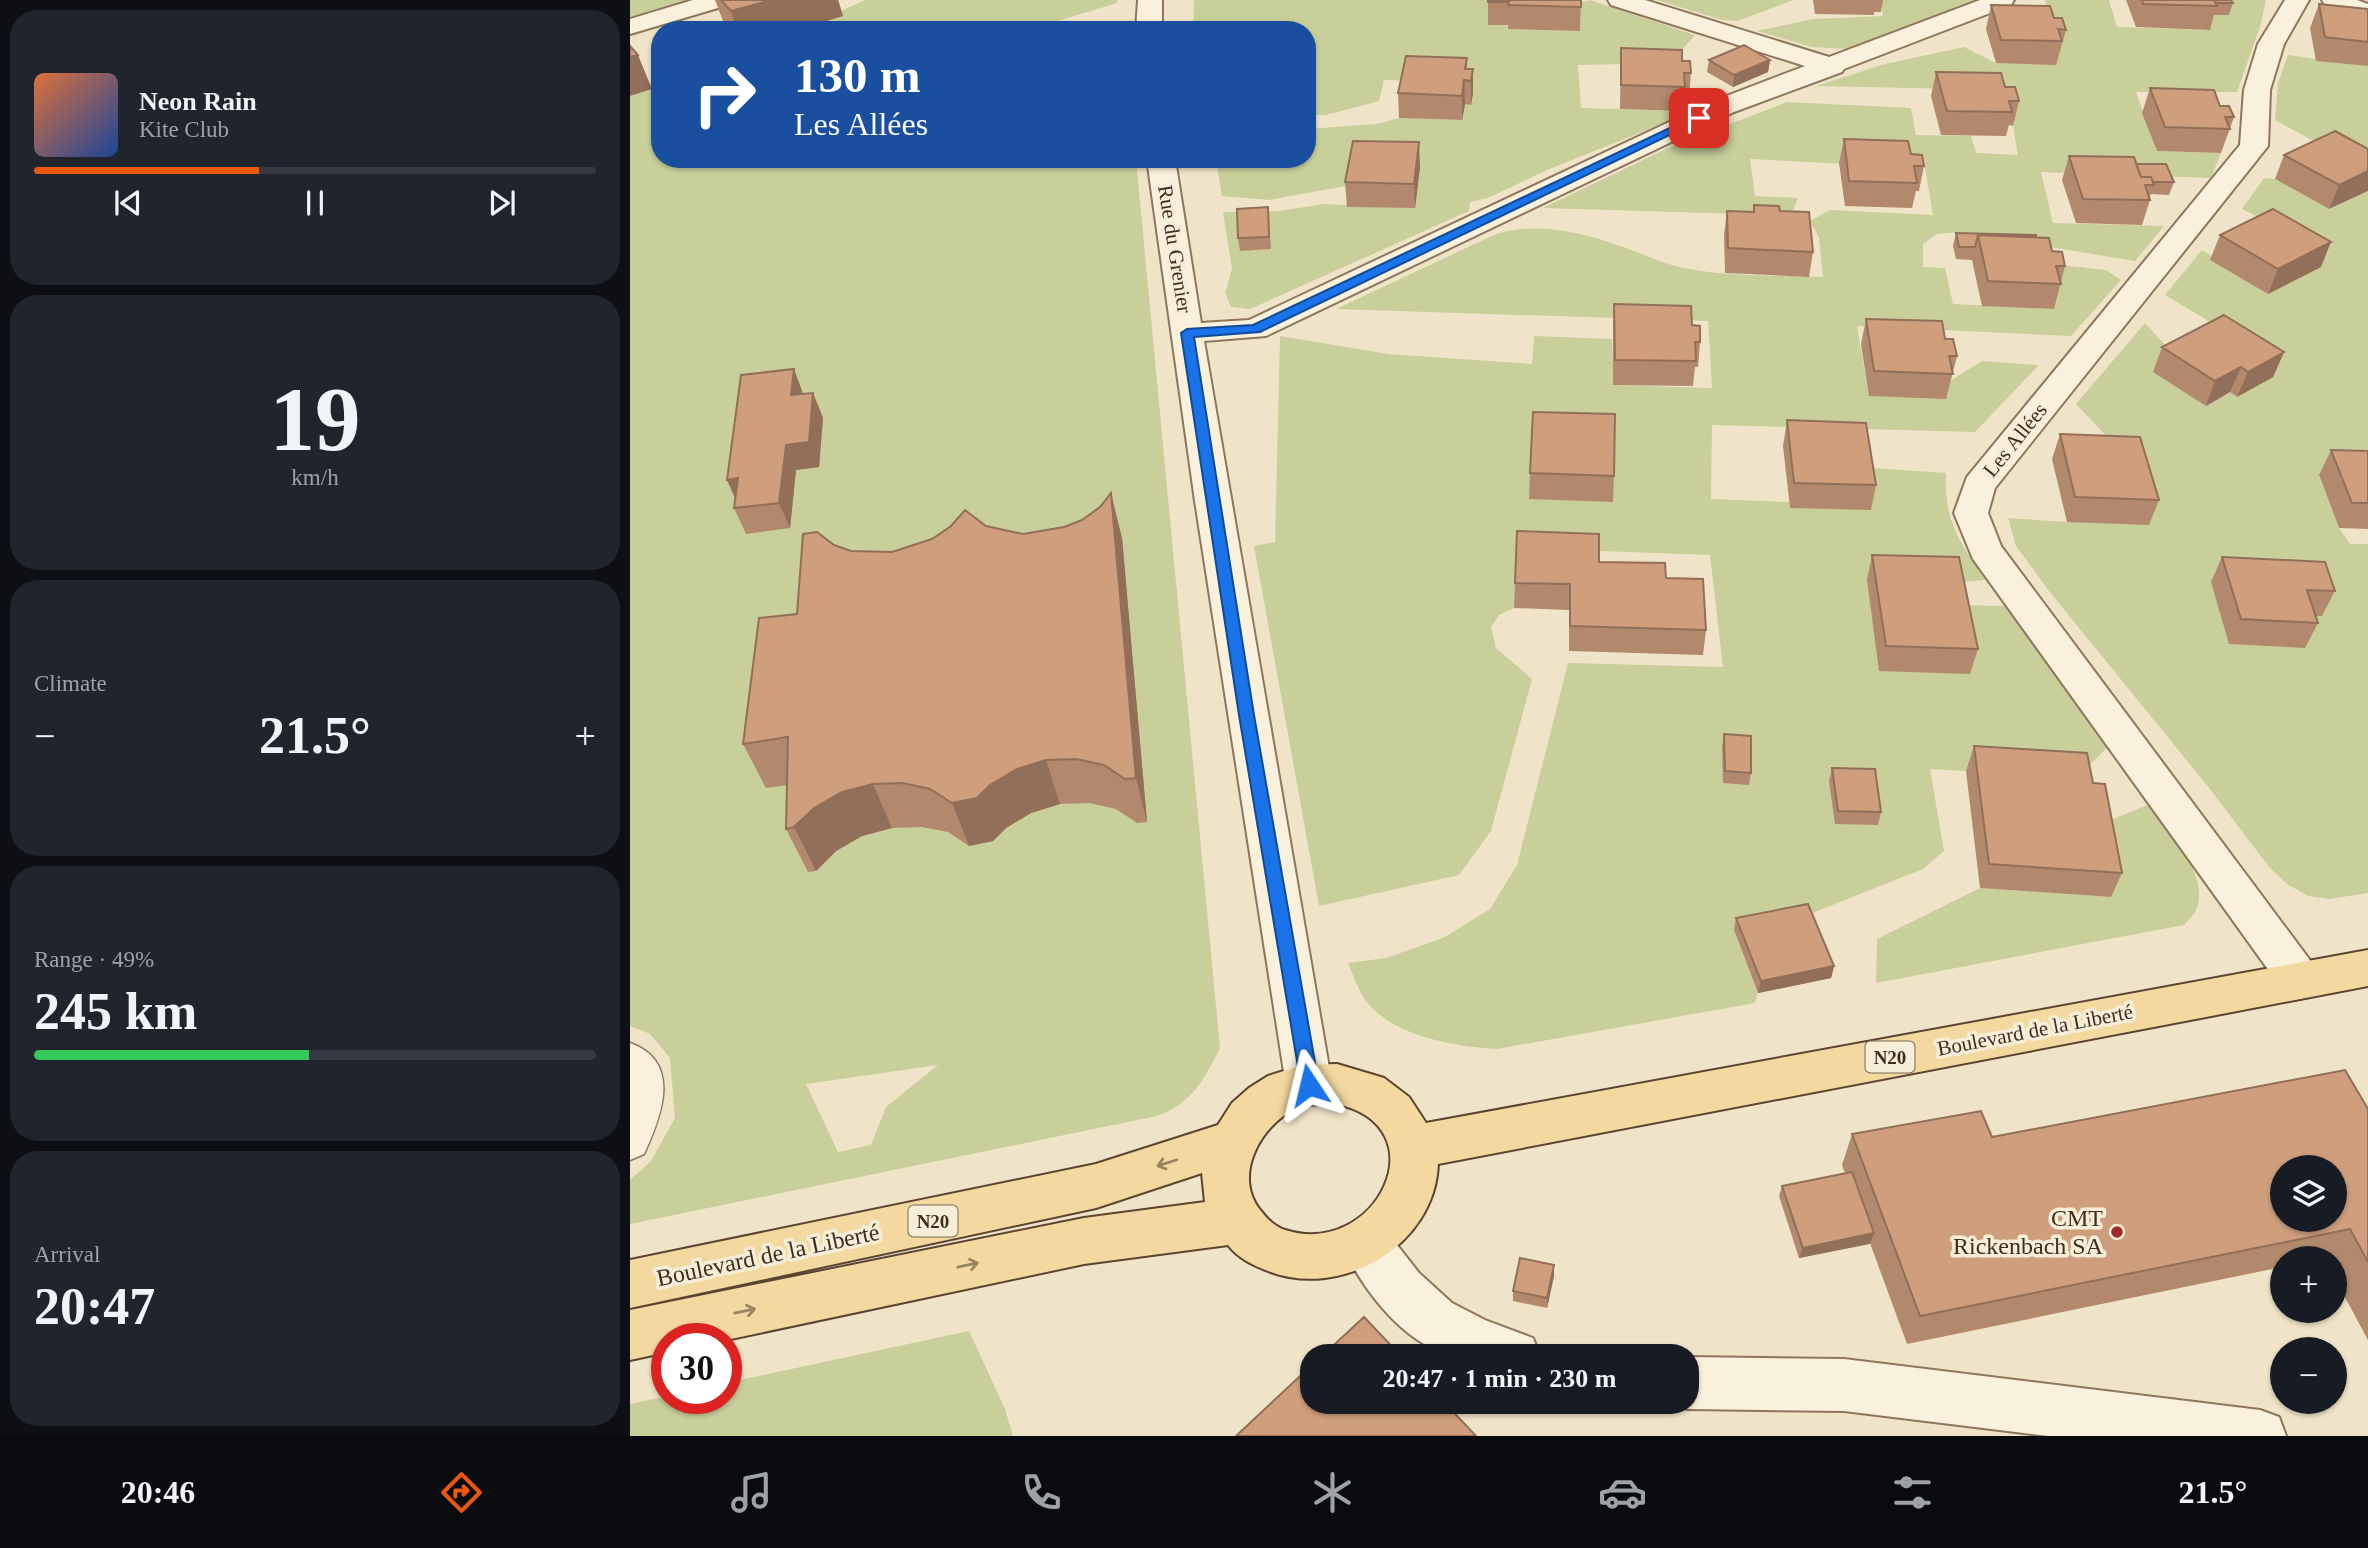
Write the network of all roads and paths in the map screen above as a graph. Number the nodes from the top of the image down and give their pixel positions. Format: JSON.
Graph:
{"nodes":[{"id":1,"x":719,"y":0,"type":"edge"},
{"id":2,"x":1150,"y":0,"type":"edge"},
{"id":3,"x":1620,"y":0,"type":"edge"},
{"id":4,"x":2002,"y":0,"type":"edge"},
{"id":5,"x":2297,"y":0,"type":"edge"},
{"id":6,"x":2334,"y":0,"type":"edge"},
{"id":7,"x":2368,"y":12,"type":"edge"},
{"id":8,"x":1149,"y":21,"type":"edge"},
{"id":9,"x":630,"y":27,"type":"edge"},
{"id":10,"x":1833,"y":67,"type":"junction"},
{"id":11,"x":1162,"y":168,"type":"edge"},
{"id":12,"x":1187,"y":333,"type":"junction"},
{"id":13,"x":2368,"y":968,"type":"edge"},
{"id":14,"x":2300,"y":980,"type":"junction"},
{"id":15,"x":630,"y":1059,"type":"edge"},
{"id":16,"x":1309,"y":1085,"type":"junction"},
{"id":17,"x":630,"y":1142,"type":"edge"},
{"id":18,"x":1232,"y":1142,"type":"junction"},
{"id":19,"x":1413,"y":1147,"type":"junction"},
{"id":20,"x":1238,"y":1222,"type":"junction"},
{"id":21,"x":1366,"y":1244,"type":"junction"},
{"id":22,"x":630,"y":1284,"type":"edge"},
{"id":23,"x":630,"y":1335,"type":"edge"},
{"id":24,"x":1482,"y":1344,"type":"edge"},
{"id":25,"x":1699,"y":1383,"type":"edge"},
{"id":26,"x":2260,"y":1436,"type":"edge"}],
"edges":[{"from":1,"to":9,"type":"street"},
{"from":2,"to":8,"type":"street"},
{"from":3,"to":10,"type":"street"},
{"from":4,"to":10,"type":"street"},
{"from":5,"to":14,"type":"street","name":"Les Allées"},
{"from":6,"to":7,"type":"street"},
{"from":10,"to":12,"type":"street"},
{"from":11,"to":12,"type":"street","name":"Rue du Grenier"},
{"from":12,"to":16,"type":"street","name":"Rue du Grenier"},
{"from":13,"to":14,"type":"main road","name":"Boulevard de la Liberté","number":"N20"},
{"from":14,"to":19,"type":"main road","name":"Boulevard de la Liberté","number":"N20"},
{"from":15,"to":17,"type":"lane"},
{"from":16,"to":18,"type":"main road"},
{"from":16,"to":19,"type":"main road"},
{"from":18,"to":20,"type":"main road"},
{"from":18,"to":22,"type":"main road","name":"Boulevard de la Liberté","number":"N20","one_way":true},
{"from":19,"to":21,"type":"main road"},
{"from":20,"to":21,"type":"main road"},
{"from":23,"to":20,"type":"main road","number":"N20","one_way":true},
{"from":21,"to":24,"type":"street"},
{"from":25,"to":26,"type":"street"}]}
